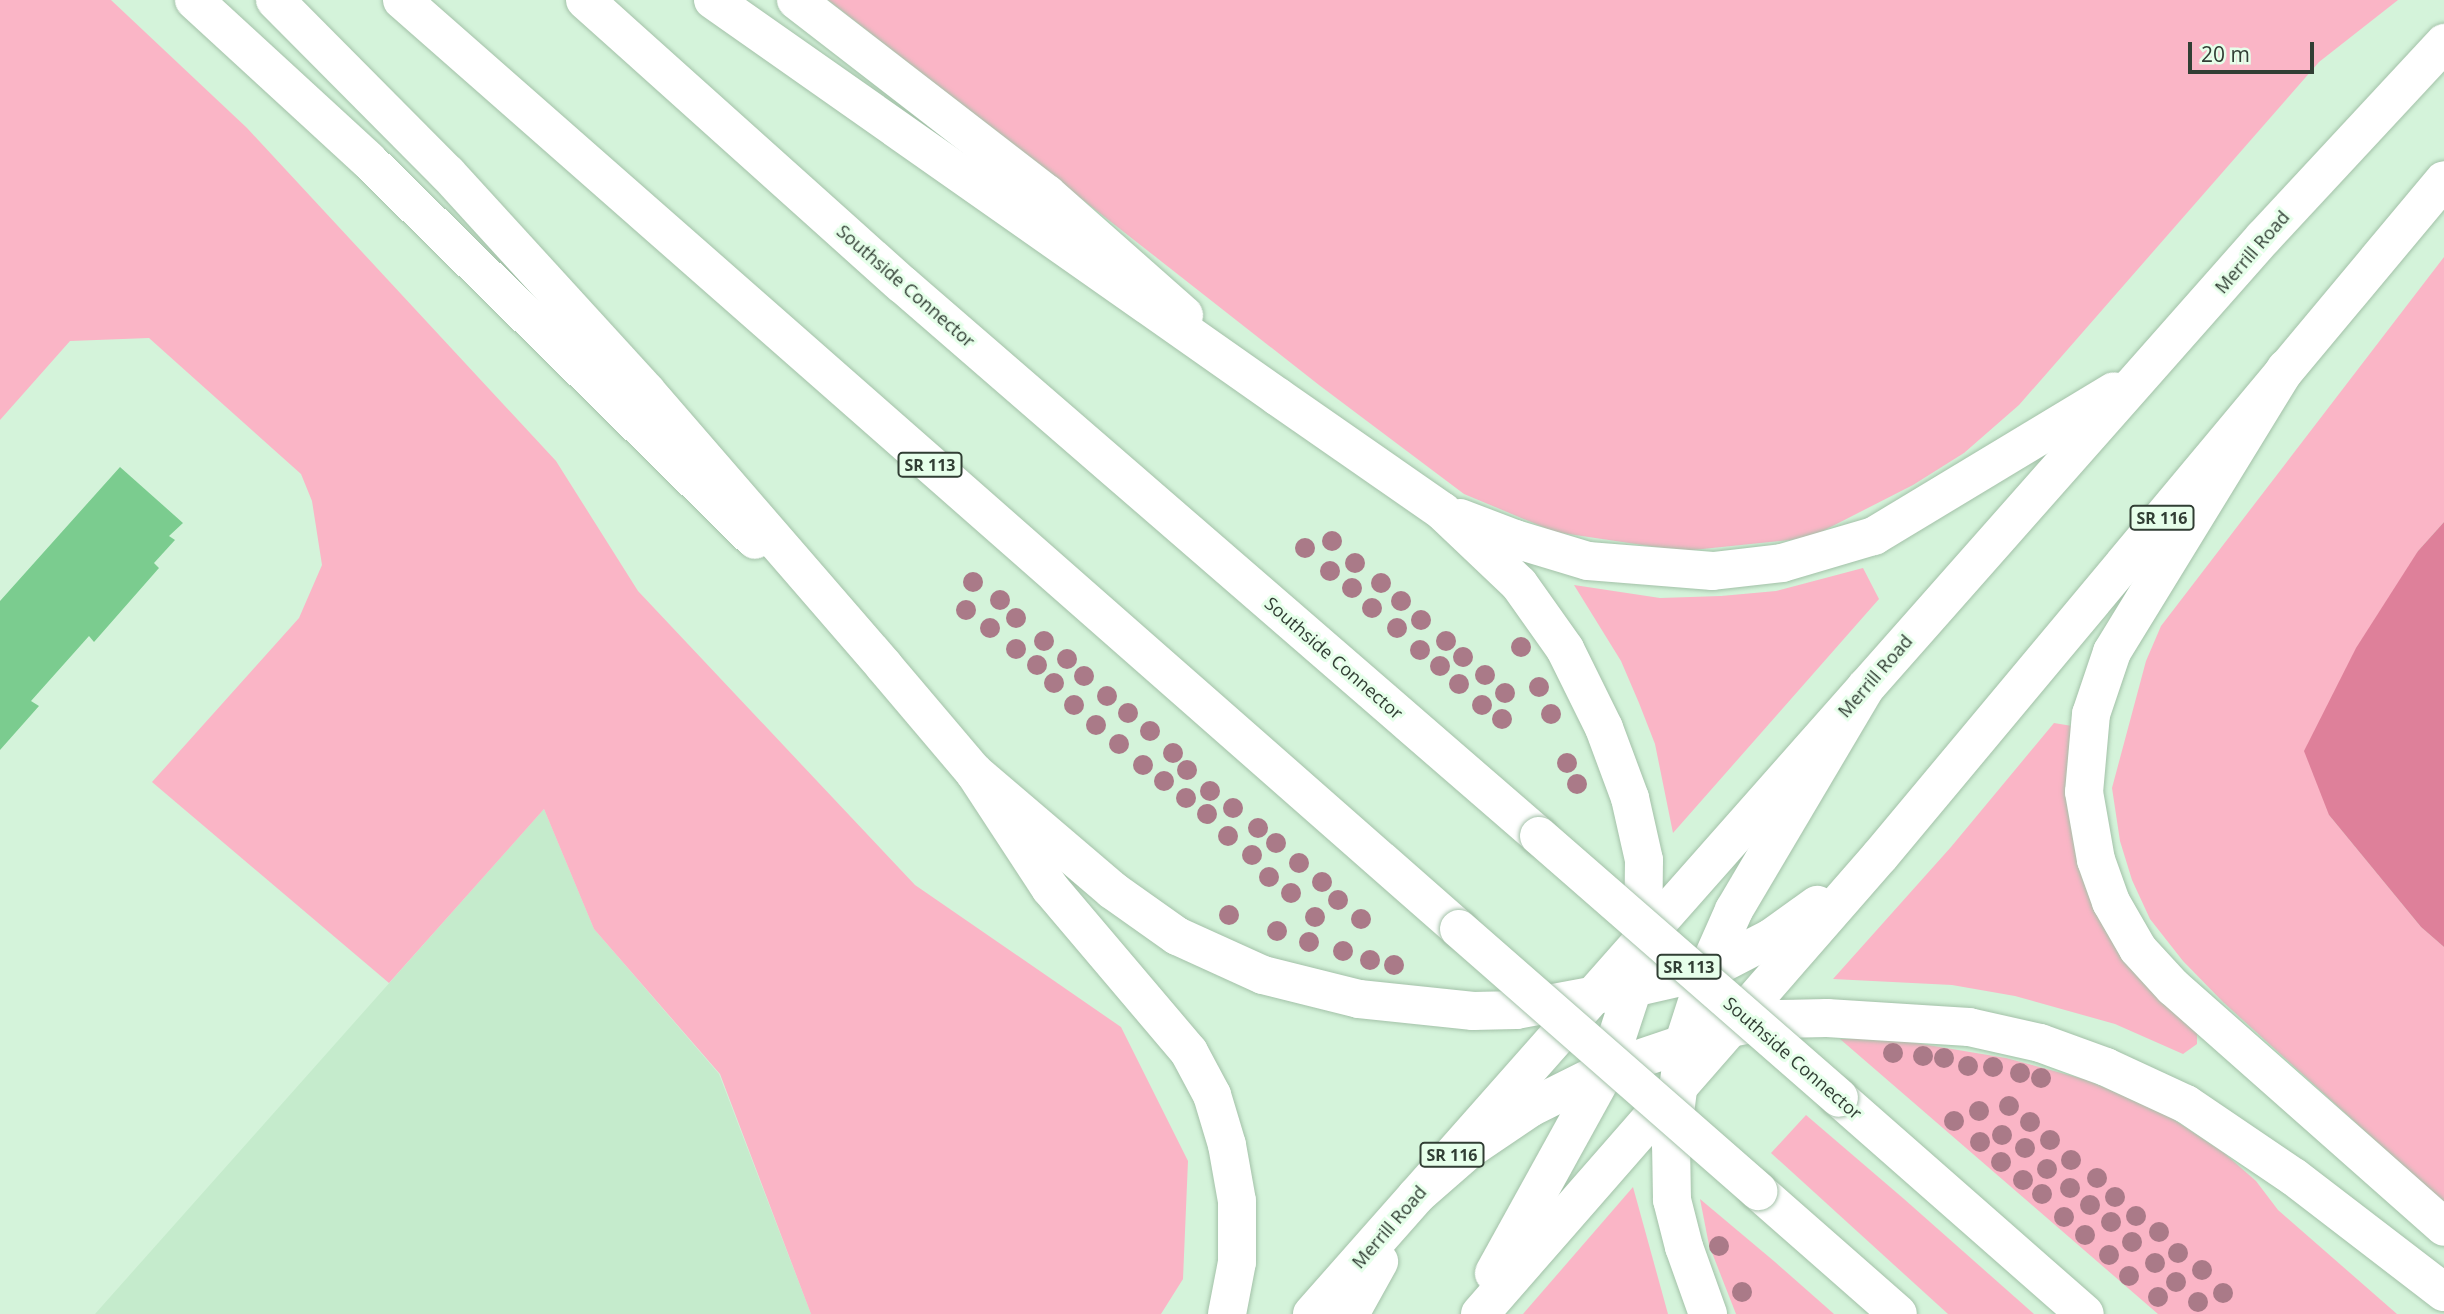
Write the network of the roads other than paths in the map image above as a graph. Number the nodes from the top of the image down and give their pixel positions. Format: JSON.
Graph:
{"nodes":[{"id":1,"x":194,"y":0,"type":"edge"},
{"id":2,"x":275,"y":0,"type":"edge"},
{"id":3,"x":402,"y":0,"type":"edge"},
{"id":4,"x":585,"y":0,"type":"edge"},
{"id":5,"x":713,"y":0,"type":"edge"},
{"id":6,"x":796,"y":0,"type":"edge"},
{"id":7,"x":2444,"y":43,"type":"edge"},
{"id":8,"x":2444,"y":180,"type":"edge"},
{"id":9,"x":2286,"y":368,"type":"junction"},
{"id":10,"x":2150,"y":369,"type":"junction"},
{"id":11,"x":1278,"y":397,"type":"junction"},
{"id":12,"x":1442,"y":511,"type":"junction"},
{"id":13,"x":884,"y":666,"type":"junction"},
{"id":14,"x":1866,"y":687,"type":"junction"},
{"id":15,"x":974,"y":772,"type":"junction"},
{"id":16,"x":1880,"y":856,"type":"junction"},
{"id":17,"x":1643,"y":938,"type":"junction"},
{"id":18,"x":1707,"y":971,"type":"junction"},
{"id":19,"x":1633,"y":988,"type":"junction"},
{"id":20,"x":1592,"y":996,"type":"junction"},
{"id":21,"x":1730,"y":1028,"type":"junction"},
{"id":22,"x":1684,"y":1042,"type":"junction"},
{"id":23,"x":1606,"y":1070,"type":"junction"},
{"id":24,"x":1676,"y":1090,"type":"junction"},
{"id":25,"x":2186,"y":1104,"type":"junction"},
{"id":26,"x":1416,"y":1196,"type":"junction"},
{"id":27,"x":2444,"y":1227,"type":"edge"},
{"id":28,"x":2444,"y":1292,"type":"edge"},
{"id":29,"x":1227,"y":1314,"type":"edge"},
{"id":30,"x":1312,"y":1314,"type":"edge"},
{"id":31,"x":1350,"y":1314,"type":"edge"},
{"id":32,"x":1471,"y":1314,"type":"edge"},
{"id":33,"x":1480,"y":1314,"type":"edge"},
{"id":34,"x":1708,"y":1314,"type":"edge"},
{"id":35,"x":1898,"y":1314,"type":"edge"},
{"id":36,"x":2085,"y":1314,"type":"edge"},
{"id":37,"x":2430,"y":1314,"type":"edge"}],
"edges":[{"from":1,"to":13,"type":"main road"},
{"from":2,"to":13,"type":"main road"},
{"from":3,"to":35,"type":"main road","number":"SR 113","bridge":true},
{"from":4,"to":36,"type":"main road","name":"Southside Connector","number":"SR 113","bridge":true},
{"from":5,"to":11,"type":"main road"},
{"from":6,"to":11,"type":"main road"},
{"from":7,"to":10,"type":"main road","name":"Merrill Road","number":"SR 116"},
{"from":8,"to":9,"type":"main road","number":"SR 116"},
{"from":9,"to":16,"type":"main road","number":"SR 116"},
{"from":9,"to":27,"type":"main road"},
{"from":10,"to":12,"type":"main road"},
{"from":10,"to":14,"type":"main road","name":"Merrill Road","number":"SR 116"},
{"from":11,"to":12,"type":"main road"},
{"from":12,"to":17,"type":"main road"},
{"from":13,"to":15,"type":"main road"},
{"from":14,"to":17,"type":"main road","name":"Merrill Road","number":"SR 116"},
{"from":14,"to":18,"type":"main road"},
{"from":15,"to":20,"type":"main road"},
{"from":15,"to":29,"type":"main road"},
{"from":16,"to":18,"type":"main road"},
{"from":16,"to":21,"type":"main road","number":"SR 116"},
{"from":17,"to":19,"type":"main road"},
{"from":17,"to":20,"type":"main road","name":"Merrill Road","number":"SR 116"},
{"from":18,"to":19,"type":"main road"},
{"from":18,"to":22,"type":"main road"},
{"from":19,"to":20,"type":"main road"},
{"from":19,"to":23,"type":"main road"},
{"from":20,"to":26,"type":"main road","name":"Merrill Road","number":"SR 116"},
{"from":21,"to":22,"type":"main road"},
{"from":21,"to":24,"type":"main road","number":"SR 116"},
{"from":21,"to":25,"type":"main road"},
{"from":22,"to":23,"type":"main road"},
{"from":22,"to":24,"type":"main road"},
{"from":23,"to":26,"type":"main road"},
{"from":23,"to":32,"type":"main road"},
{"from":24,"to":33,"type":"main road","number":"SR 116"},
{"from":24,"to":34,"type":"main road"},
{"from":25,"to":28,"type":"main road"},
{"from":25,"to":37,"type":"main road"},
{"from":26,"to":30,"type":"main road","name":"Merrill Road","number":"SR 116"},
{"from":26,"to":31,"type":"main road"}]}
